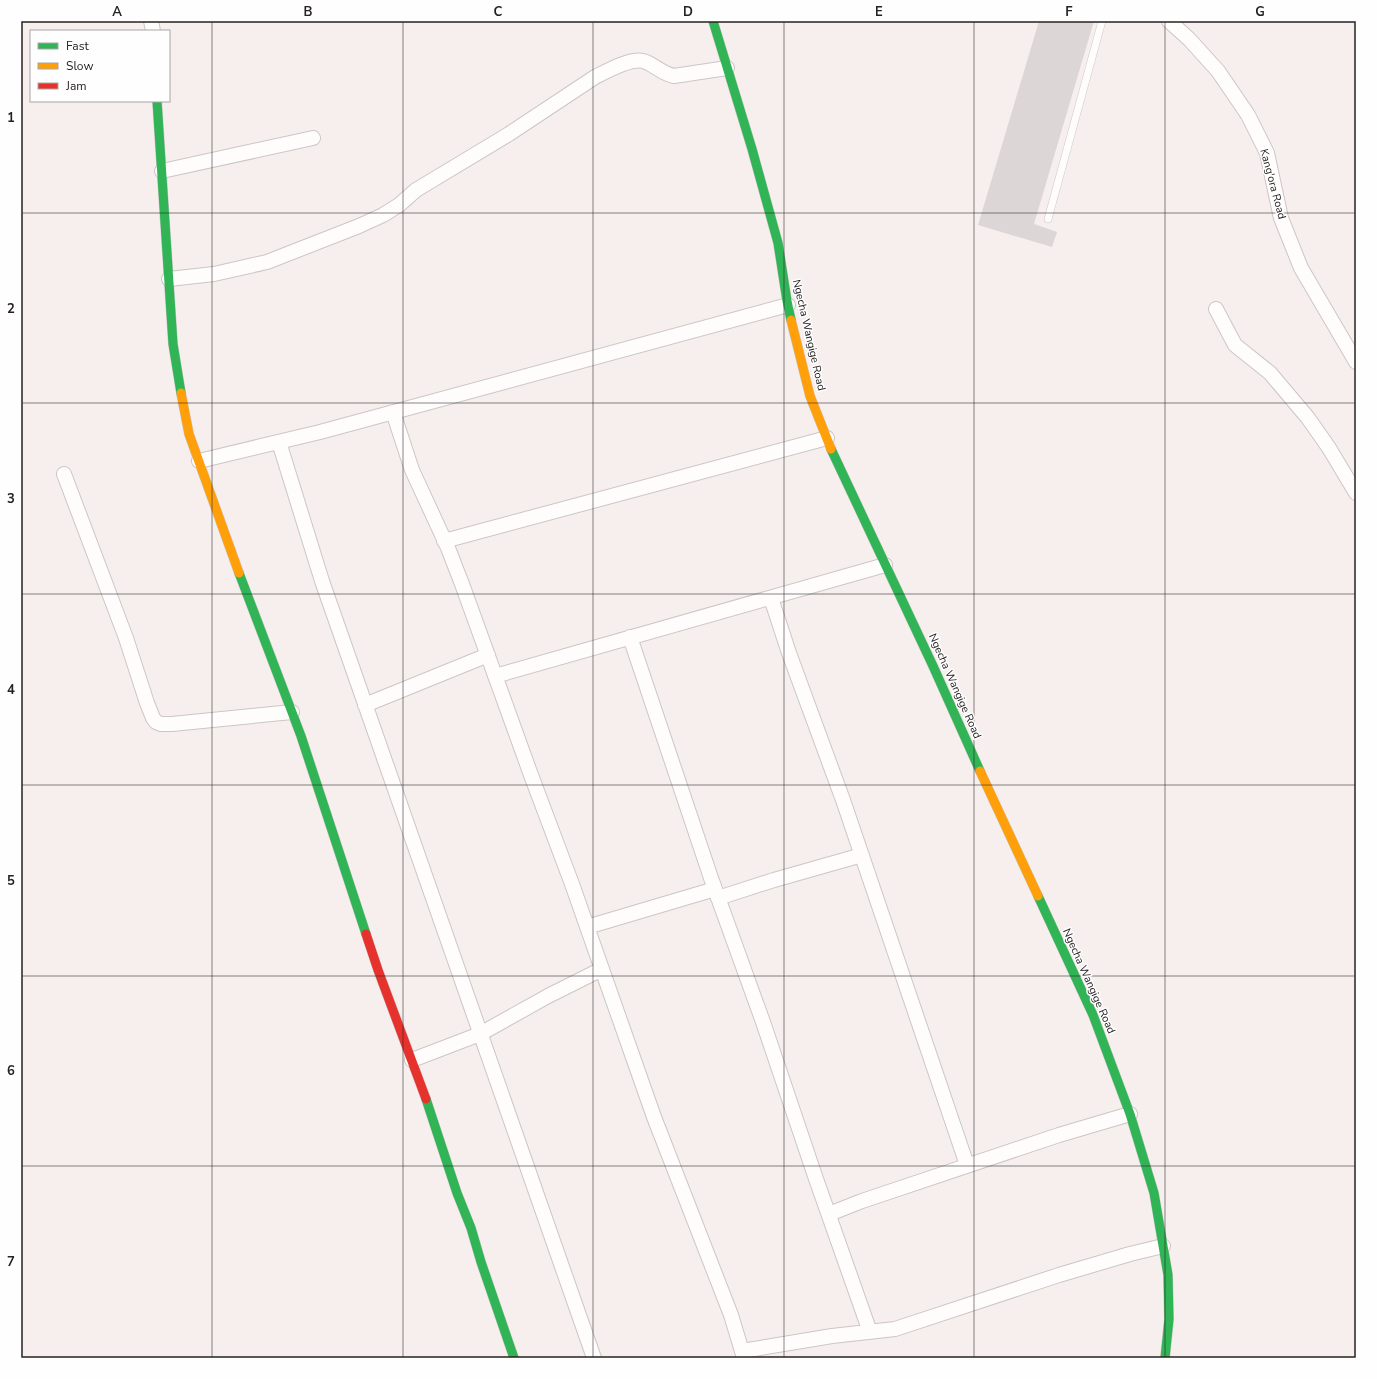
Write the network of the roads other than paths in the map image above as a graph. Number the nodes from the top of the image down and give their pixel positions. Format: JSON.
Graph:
{"nodes":[{"id":1,"x":713,"y":21,"type":"edge"},
{"id":2,"x":1102,"y":21,"type":"edge"},
{"id":3,"x":1170,"y":21,"type":"edge"},
{"id":4,"x":727,"y":68,"type":"junction"},
{"id":5,"x":157,"y":102,"type":"edge"},
{"id":6,"x":313,"y":138,"type":"dead end"},
{"id":7,"x":162,"y":171,"type":"junction"},
{"id":8,"x":1048,"y":219,"type":"dead end"},
{"id":9,"x":169,"y":279,"type":"junction"},
{"id":10,"x":788,"y":305,"type":"junction"},
{"id":11,"x":1216,"y":309,"type":"dead end"},
{"id":12,"x":1356,"y":362,"type":"edge"},
{"id":13,"x":393,"y":412,"type":"junction"},
{"id":14,"x":826,"y":438,"type":"junction"},
{"id":15,"x":279,"y":442,"type":"junction"},
{"id":16,"x":199,"y":461,"type":"junction"},
{"id":17,"x":64,"y":474,"type":"dead end"},
{"id":18,"x":1356,"y":493,"type":"edge"},
{"id":19,"x":444,"y":540,"type":"junction"},
{"id":20,"x":885,"y":565,"type":"junction"},
{"id":21,"x":771,"y":598,"type":"junction"},
{"id":22,"x":630,"y":637,"type":"junction"},
{"id":23,"x":488,"y":655,"type":"junction"},
{"id":24,"x":495,"y":676,"type":"junction"},
{"id":25,"x":365,"y":705,"type":"junction"},
{"id":26,"x":292,"y":712,"type":"junction"},
{"id":27,"x":862,"y":855,"type":"junction"},
{"id":28,"x":717,"y":893,"type":"junction"},
{"id":29,"x":587,"y":927,"type":"junction"},
{"id":30,"x":602,"y":969,"type":"junction"},
{"id":31,"x":480,"y":1034,"type":"junction"},
{"id":32,"x":412,"y":1060,"type":"junction"},
{"id":33,"x":1130,"y":1114,"type":"junction"},
{"id":34,"x":967,"y":1165,"type":"junction"},
{"id":35,"x":829,"y":1214,"type":"junction"},
{"id":36,"x":1163,"y":1246,"type":"junction"},
{"id":37,"x":870,"y":1332,"type":"junction"},
{"id":38,"x":743,"y":1354,"type":"edge"},
{"id":39,"x":514,"y":1358,"type":"edge"},
{"id":40,"x":594,"y":1358,"type":"edge"},
{"id":41,"x":1165,"y":1358,"type":"edge"}],
"edges":[{"from":1,"to":4,"type":"street","name":"Ngecha Wangige Road"},
{"from":2,"to":8,"type":"lane"},
{"from":3,"to":12,"type":"street","name":"Kang'ora Road"},
{"from":4,"to":9,"type":"street"},
{"from":4,"to":10,"type":"street","name":"Ngecha Wangige Road"},
{"from":5,"to":7,"type":"street"},
{"from":6,"to":7,"type":"street"},
{"from":7,"to":9,"type":"street"},
{"from":9,"to":16,"type":"street"},
{"from":10,"to":13,"type":"street"},
{"from":10,"to":14,"type":"street","name":"Ngecha Wangige Road"},
{"from":11,"to":18,"type":"street"},
{"from":13,"to":15,"type":"street"},
{"from":13,"to":19,"type":"street"},
{"from":14,"to":19,"type":"street"},
{"from":14,"to":20,"type":"street","name":"Ngecha Wangige Road"},
{"from":15,"to":16,"type":"street"},
{"from":15,"to":25,"type":"street"},
{"from":16,"to":26,"type":"street"},
{"from":17,"to":26,"type":"street"},
{"from":19,"to":23,"type":"street"},
{"from":20,"to":21,"type":"street"},
{"from":20,"to":33,"type":"street","name":"Ngecha Wangige Road"},
{"from":21,"to":22,"type":"street"},
{"from":21,"to":27,"type":"street"},
{"from":22,"to":24,"type":"street"},
{"from":22,"to":28,"type":"street"},
{"from":23,"to":24,"type":"street"},
{"from":23,"to":25,"type":"street"},
{"from":24,"to":29,"type":"street"},
{"from":25,"to":31,"type":"street"},
{"from":26,"to":32,"type":"street"},
{"from":27,"to":28,"type":"street"},
{"from":27,"to":34,"type":"street"},
{"from":28,"to":29,"type":"street"},
{"from":28,"to":35,"type":"street"},
{"from":29,"to":30,"type":"street"},
{"from":30,"to":31,"type":"street"},
{"from":30,"to":38,"type":"street"},
{"from":31,"to":32,"type":"street"},
{"from":31,"to":40,"type":"street"},
{"from":32,"to":39,"type":"street"},
{"from":33,"to":34,"type":"street"},
{"from":33,"to":36,"type":"street","name":"Ngecha Wangige Road"},
{"from":34,"to":35,"type":"street"},
{"from":35,"to":37,"type":"street"},
{"from":36,"to":37,"type":"street"},
{"from":36,"to":41,"type":"street","name":"Ngecha Wangige Road"},
{"from":37,"to":38,"type":"street"}]}
